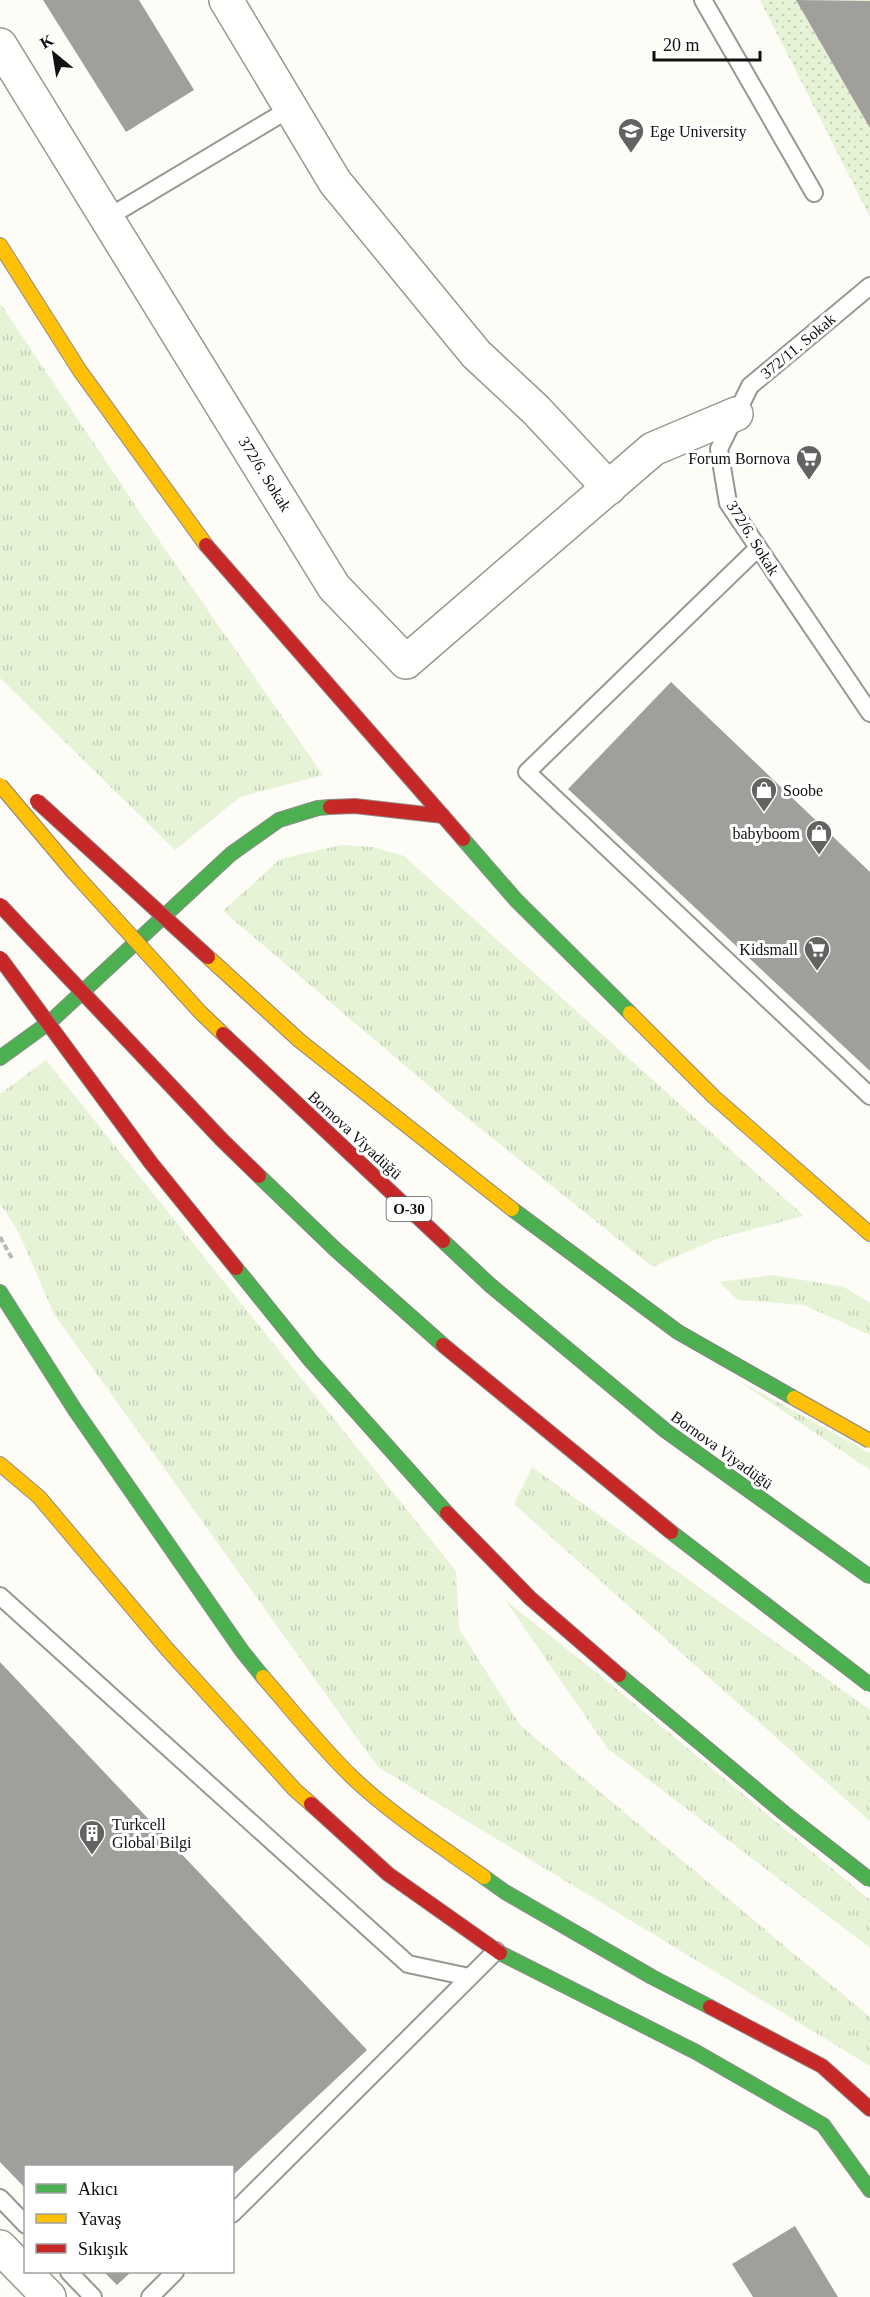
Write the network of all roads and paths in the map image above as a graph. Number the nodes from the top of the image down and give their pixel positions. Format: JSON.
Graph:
{"nodes":[{"id":1,"x":226,"y":0,"type":"edge"},
{"id":2,"x":703,"y":0,"type":"edge"},
{"id":3,"x":0,"y":45,"type":"edge"},
{"id":4,"x":291,"y":108,"type":"junction"},
{"id":5,"x":814,"y":193,"type":"dead end"},
{"id":6,"x":107,"y":218,"type":"junction"},
{"id":7,"x":0,"y":245,"type":"edge"},
{"id":8,"x":870,"y":286,"type":"edge"},
{"id":9,"x":736,"y":414,"type":"junction"},
{"id":10,"x":609,"y":488,"type":"junction"},
{"id":11,"x":758,"y":548,"type":"junction"},
{"id":12,"x":870,"y":713,"type":"edge"},
{"id":13,"x":0,"y":768,"type":"edge"},
{"id":14,"x":0,"y":785,"type":"edge"},
{"id":15,"x":443,"y":816,"type":"junction"},
{"id":16,"x":0,"y":905,"type":"edge"},
{"id":17,"x":0,"y":958,"type":"edge"},
{"id":18,"x":51,"y":1021,"type":"junction"},
{"id":19,"x":0,"y":1043,"type":"edge"},
{"id":20,"x":0,"y":1058,"type":"edge"},
{"id":21,"x":870,"y":1096,"type":"edge"},
{"id":22,"x":870,"y":1234,"type":"edge"},
{"id":23,"x":0,"y":1292,"type":"edge"},
{"id":24,"x":870,"y":1441,"type":"edge"},
{"id":25,"x":6,"y":1469,"type":"edge"},
{"id":26,"x":0,"y":1487,"type":"edge"},
{"id":27,"x":870,"y":1577,"type":"edge"},
{"id":28,"x":0,"y":1596,"type":"edge"},
{"id":29,"x":870,"y":1685,"type":"edge"},
{"id":30,"x":870,"y":1880,"type":"edge"},
{"id":31,"x":496,"y":1951,"type":"junction"},
{"id":32,"x":469,"y":1977,"type":"junction"},
{"id":33,"x":870,"y":2109,"type":"edge"},
{"id":34,"x":870,"y":2190,"type":"edge"},
{"id":35,"x":0,"y":2198,"type":"edge"},
{"id":36,"x":234,"y":2212,"type":"edge"},
{"id":37,"x":24,"y":2223,"type":"edge"},
{"id":38,"x":0,"y":2247,"type":"edge"},
{"id":39,"x":24,"y":2271,"type":"edge"},
{"id":40,"x":25,"y":2273,"type":"edge"},
{"id":41,"x":71,"y":2273,"type":"edge"},
{"id":42,"x":173,"y":2273,"type":"edge"},
{"id":43,"x":49,"y":2297,"type":"edge"},
{"id":44,"x":93,"y":2297,"type":"edge"},
{"id":45,"x":150,"y":2297,"type":"edge"}],
"edges":[{"from":1,"to":4,"type":"street"},
{"from":2,"to":5,"type":"lane"},
{"from":3,"to":6,"type":"street","name":"372/6. Sokak"},
{"from":4,"to":6,"type":"lane"},
{"from":4,"to":10,"type":"street"},
{"from":6,"to":10,"type":"street","name":"372/6. Sokak"},
{"from":7,"to":15,"type":"main road"},
{"from":8,"to":9,"type":"lane","name":"372/11. Sokak"},
{"from":9,"to":10,"type":"street","name":"372/6. Sokak"},
{"from":9,"to":11,"type":"lane","name":"372/6. Sokak"},
{"from":11,"to":12,"type":"lane","name":"372/6. Sokak"},
{"from":11,"to":21,"type":"lane"},
{"from":13,"to":24,"type":"main road","bridge":true},
{"from":14,"to":27,"type":"main road","name":"Bornova Viyadüğü","number":"O-30","bridge":true},
{"from":15,"to":18,"type":"main road"},
{"from":15,"to":22,"type":"main road"},
{"from":16,"to":29,"type":"main road","bridge":true},
{"from":17,"to":30,"type":"main road","bridge":true},
{"from":18,"to":19,"type":"main road"},
{"from":18,"to":20,"type":"main road"},
{"from":23,"to":33,"type":"main road"},
{"from":25,"to":26,"type":"lane"},
{"from":25,"to":31,"type":"main road"},
{"from":28,"to":32,"type":"lane"},
{"from":31,"to":32,"type":"lane"},
{"from":31,"to":34,"type":"main road"},
{"from":32,"to":36,"type":"lane"},
{"from":35,"to":37,"type":"lane"},
{"from":38,"to":39,"type":"street"},
{"from":40,"to":43,"type":"street"},
{"from":41,"to":44,"type":"lane"},
{"from":42,"to":45,"type":"lane"}]}
